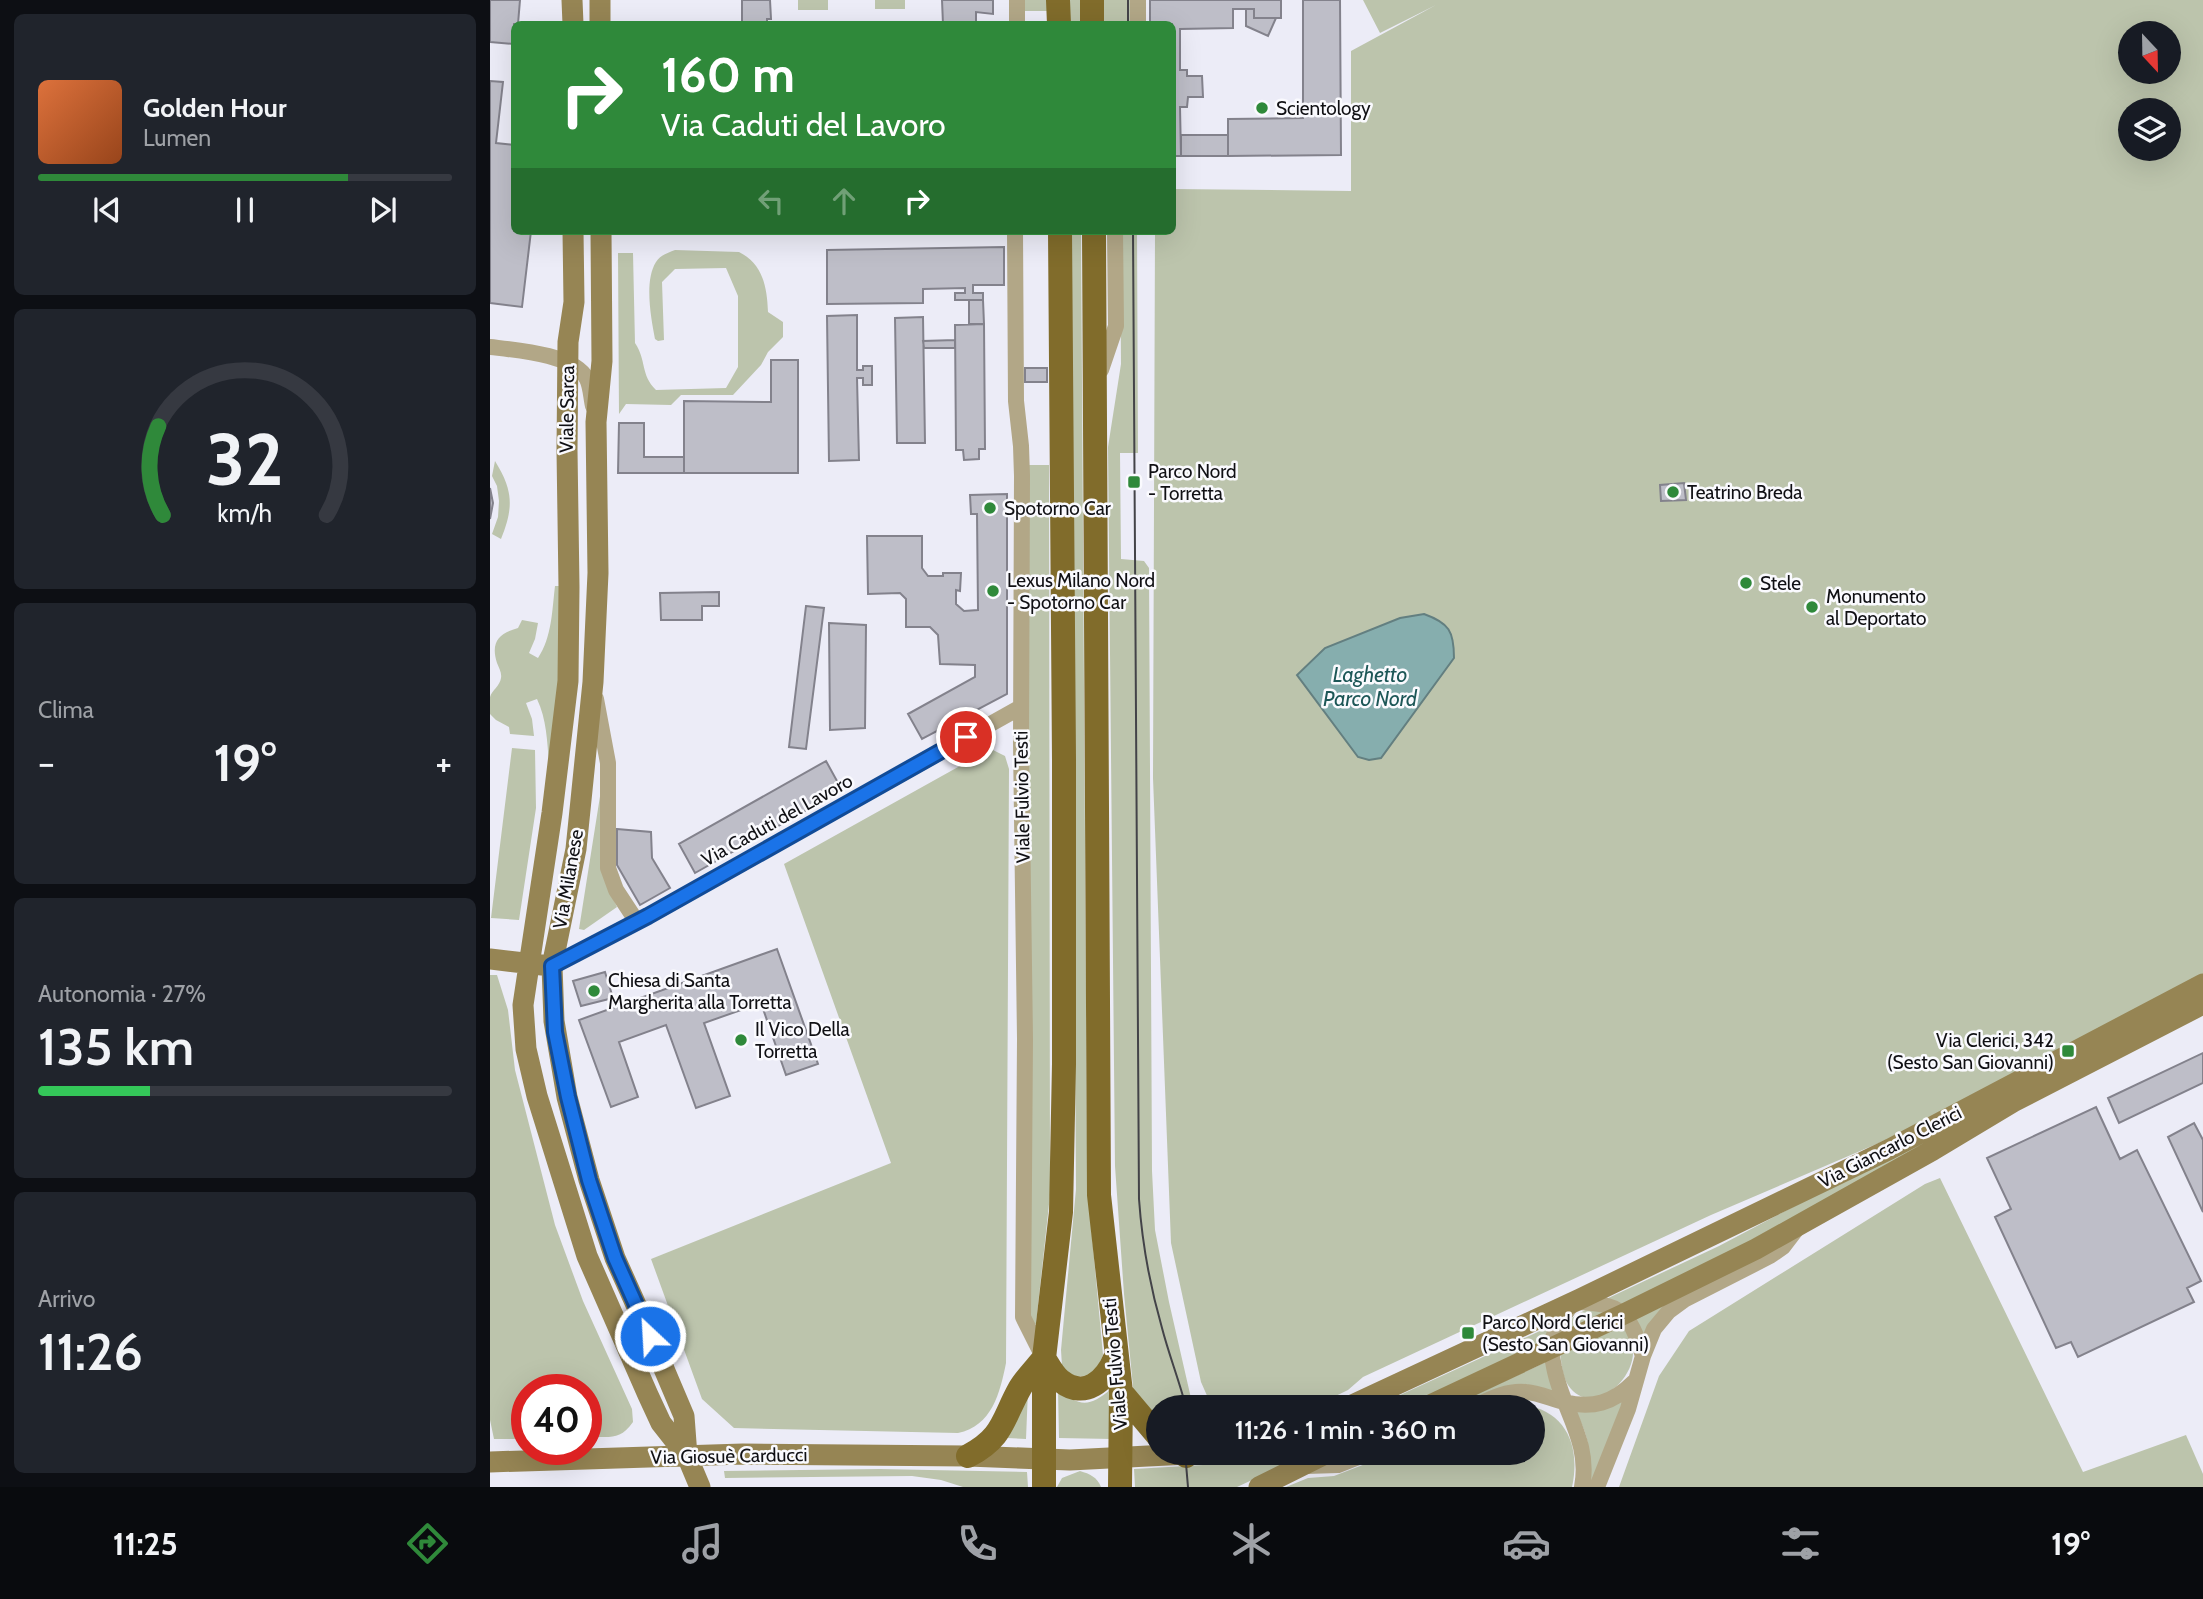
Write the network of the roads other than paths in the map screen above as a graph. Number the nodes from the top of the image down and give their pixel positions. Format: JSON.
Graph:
{"nodes":[{"id":1,"x":572,"y":0,"type":"edge"},
{"id":2,"x":600,"y":0,"type":"edge"},
{"id":3,"x":1017,"y":0,"type":"edge"},
{"id":4,"x":1058,"y":0,"type":"edge"},
{"id":5,"x":1092,"y":0,"type":"edge"},
{"id":6,"x":1138,"y":0,"type":"edge"},
{"id":7,"x":573,"y":21,"type":"edge"},
{"id":8,"x":600,"y":21,"type":"edge"},
{"id":9,"x":1017,"y":21,"type":"edge"},
{"id":10,"x":1059,"y":21,"type":"edge"},
{"id":11,"x":1093,"y":21,"type":"edge"},
{"id":12,"x":1138,"y":21,"type":"edge"},
{"id":13,"x":573,"y":235,"type":"edge"},
{"id":14,"x":601,"y":235,"type":"edge"},
{"id":15,"x":1015,"y":235,"type":"edge"},
{"id":16,"x":1060,"y":235,"type":"edge"},
{"id":17,"x":1094,"y":235,"type":"edge"},
{"id":18,"x":1115,"y":235,"type":"edge"},
{"id":19,"x":490,"y":347,"type":"edge"},
{"id":20,"x":568,"y":364,"type":"junction"},
{"id":21,"x":1095,"y":389,"type":"junction"},
{"id":22,"x":596,"y":422,"type":"junction"},
{"id":23,"x":598,"y":573,"type":"joint"},
{"id":24,"x":569,"y":587,"type":"joint"},
{"id":25,"x":593,"y":682,"type":"junction"},
{"id":26,"x":1021,"y":707,"type":"junction"},
{"id":27,"x":637,"y":922,"type":"junction"},
{"id":28,"x":490,"y":959,"type":"edge"},
{"id":29,"x":528,"y":964,"type":"junction"},
{"id":30,"x":552,"y":966,"type":"junction"},
{"id":31,"x":2203,"y":984,"type":"edge"},
{"id":32,"x":2203,"y":1004,"type":"edge"},
{"id":33,"x":1802,"y":1223,"type":"junction"},
{"id":34,"x":1573,"y":1302,"type":"junction"},
{"id":35,"x":1624,"y":1314,"type":"junction"},
{"id":36,"x":1550,"y":1348,"type":"junction"},
{"id":37,"x":1643,"y":1356,"type":"junction"},
{"id":38,"x":1044,"y":1358,"type":"junction"},
{"id":39,"x":1115,"y":1358,"type":"junction"},
{"id":40,"x":1636,"y":1380,"type":"junction"},
{"id":41,"x":1121,"y":1392,"type":"junction"},
{"id":42,"x":1374,"y":1395,"type":"edge"},
{"id":43,"x":1451,"y":1395,"type":"edge"},
{"id":44,"x":1500,"y":1395,"type":"edge"},
{"id":45,"x":1545,"y":1395,"type":"edge"},
{"id":46,"x":1545,"y":1395,"type":"edge"},
{"id":47,"x":1563,"y":1402,"type":"junction"},
{"id":48,"x":1146,"y":1422,"type":"edge"},
{"id":49,"x":687,"y":1456,"type":"junction"},
{"id":50,"x":968,"y":1456,"type":"junction"},
{"id":51,"x":1146,"y":1456,"type":"edge"},
{"id":52,"x":1121,"y":1457,"type":"junction"},
{"id":53,"x":1045,"y":1460,"type":"junction"},
{"id":54,"x":490,"y":1462,"type":"edge"},
{"id":55,"x":1338,"y":1465,"type":"edge"},
{"id":56,"x":1300,"y":1466,"type":"joint"},
{"id":57,"x":700,"y":1487,"type":"edge"},
{"id":58,"x":1044,"y":1487,"type":"edge"},
{"id":59,"x":1120,"y":1487,"type":"edge"},
{"id":60,"x":1259,"y":1487,"type":"edge"},
{"id":61,"x":1582,"y":1487,"type":"edge"},
{"id":62,"x":1597,"y":1487,"type":"edge"}],
"edges":[{"from":1,"to":7,"type":"street"},
{"from":2,"to":8,"type":"street"},
{"from":3,"to":9,"type":"street"},
{"from":4,"to":10,"type":"main road"},
{"from":5,"to":11,"type":"main road"},
{"from":6,"to":12,"type":"street"},
{"from":13,"to":20,"type":"street","name":"Viale Sarca"},
{"from":14,"to":22,"type":"street","name":"Viale Sarca"},
{"from":15,"to":26,"type":"street","name":"Viale Fulvio Testi"},
{"from":16,"to":38,"type":"main road","name":"Viale Fulvio Testi"},
{"from":17,"to":21,"type":"main road","name":"Viale Fulvio Testi"},
{"from":18,"to":21,"type":"street","name":"Viale Fulvio Testi"},
{"from":19,"to":20,"type":"street"},
{"from":20,"to":22,"type":"street"},
{"from":20,"to":24,"type":"street","name":"Viale Sarca"},
{"from":21,"to":39,"type":"main road","name":"Viale Fulvio Testi"},
{"from":22,"to":23,"type":"street","name":"Viale Sarca"},
{"from":23,"to":25,"type":"street","name":"Via Milanese"},
{"from":24,"to":29,"type":"street","name":"Via Milanese"},
{"from":25,"to":27,"type":"street"},
{"from":25,"to":30,"type":"street","name":"Via Milanese"},
{"from":26,"to":27,"type":"street","name":"Via Caduti del Lavoro"},
{"from":26,"to":38,"type":"street","name":"Viale Fulvio Testi"},
{"from":27,"to":30,"type":"street","name":"Via Caduti del Lavoro"},
{"from":28,"to":29,"type":"street"},
{"from":29,"to":30,"type":"street"},
{"from":29,"to":49,"type":"street","name":"Via Milanese"},
{"from":30,"to":49,"type":"street","name":"Via Milanese"},
{"from":31,"to":34,"type":"street","name":"Via Giancarlo Clerici"},
{"from":32,"to":33,"type":"street","name":"Via Giancarlo Clerici"},
{"from":33,"to":35,"type":"street","name":"Via Giancarlo Clerici"},
{"from":33,"to":37,"type":"street","name":"Via Giancarlo Clerici"},
{"from":34,"to":35,"type":"street"},
{"from":34,"to":36,"type":"street"},
{"from":34,"to":42,"type":"street","name":"Via Giancarlo Clerici"},
{"from":35,"to":36,"type":"street","name":"Via Giancarlo Clerici"},
{"from":35,"to":37,"type":"street"},
{"from":36,"to":43,"type":"street","name":"Via Giancarlo Clerici"},
{"from":36,"to":47,"type":"street"},
{"from":37,"to":40,"type":"street","name":"Via Giancarlo Clerici"},
{"from":38,"to":39,"type":"main road"},
{"from":38,"to":50,"type":"main road"},
{"from":38,"to":53,"type":"main road","name":"Viale Fulvio Testi"},
{"from":39,"to":41,"type":"main road","name":"Viale Fulvio Testi"},
{"from":40,"to":47,"type":"street"},
{"from":40,"to":62,"type":"street","name":"Via Giancarlo Clerici"},
{"from":41,"to":48,"type":"main road"},
{"from":41,"to":52,"type":"main road","name":"Viale Fulvio Testi"},
{"from":44,"to":45,"type":"street"},
{"from":46,"to":47,"type":"street"},
{"from":47,"to":61,"type":"street"},
{"from":49,"to":50,"type":"street","name":"Via Giosuè Carducci"},
{"from":49,"to":54,"type":"street","name":"Via Giosuè Carducci"},
{"from":49,"to":57,"type":"street","name":"Via Milanese"},
{"from":50,"to":53,"type":"street","name":"Via Giosuè Carducci"},
{"from":51,"to":52,"type":"street"},
{"from":52,"to":53,"type":"street","name":"Viale Fulvio Testi"},
{"from":52,"to":59,"type":"main road","name":"Viale Fulvio Testi"},
{"from":53,"to":58,"type":"main road","name":"Viale Fulvio Testi"},
{"from":55,"to":56,"type":"street"},
{"from":56,"to":60,"type":"street"}]}
